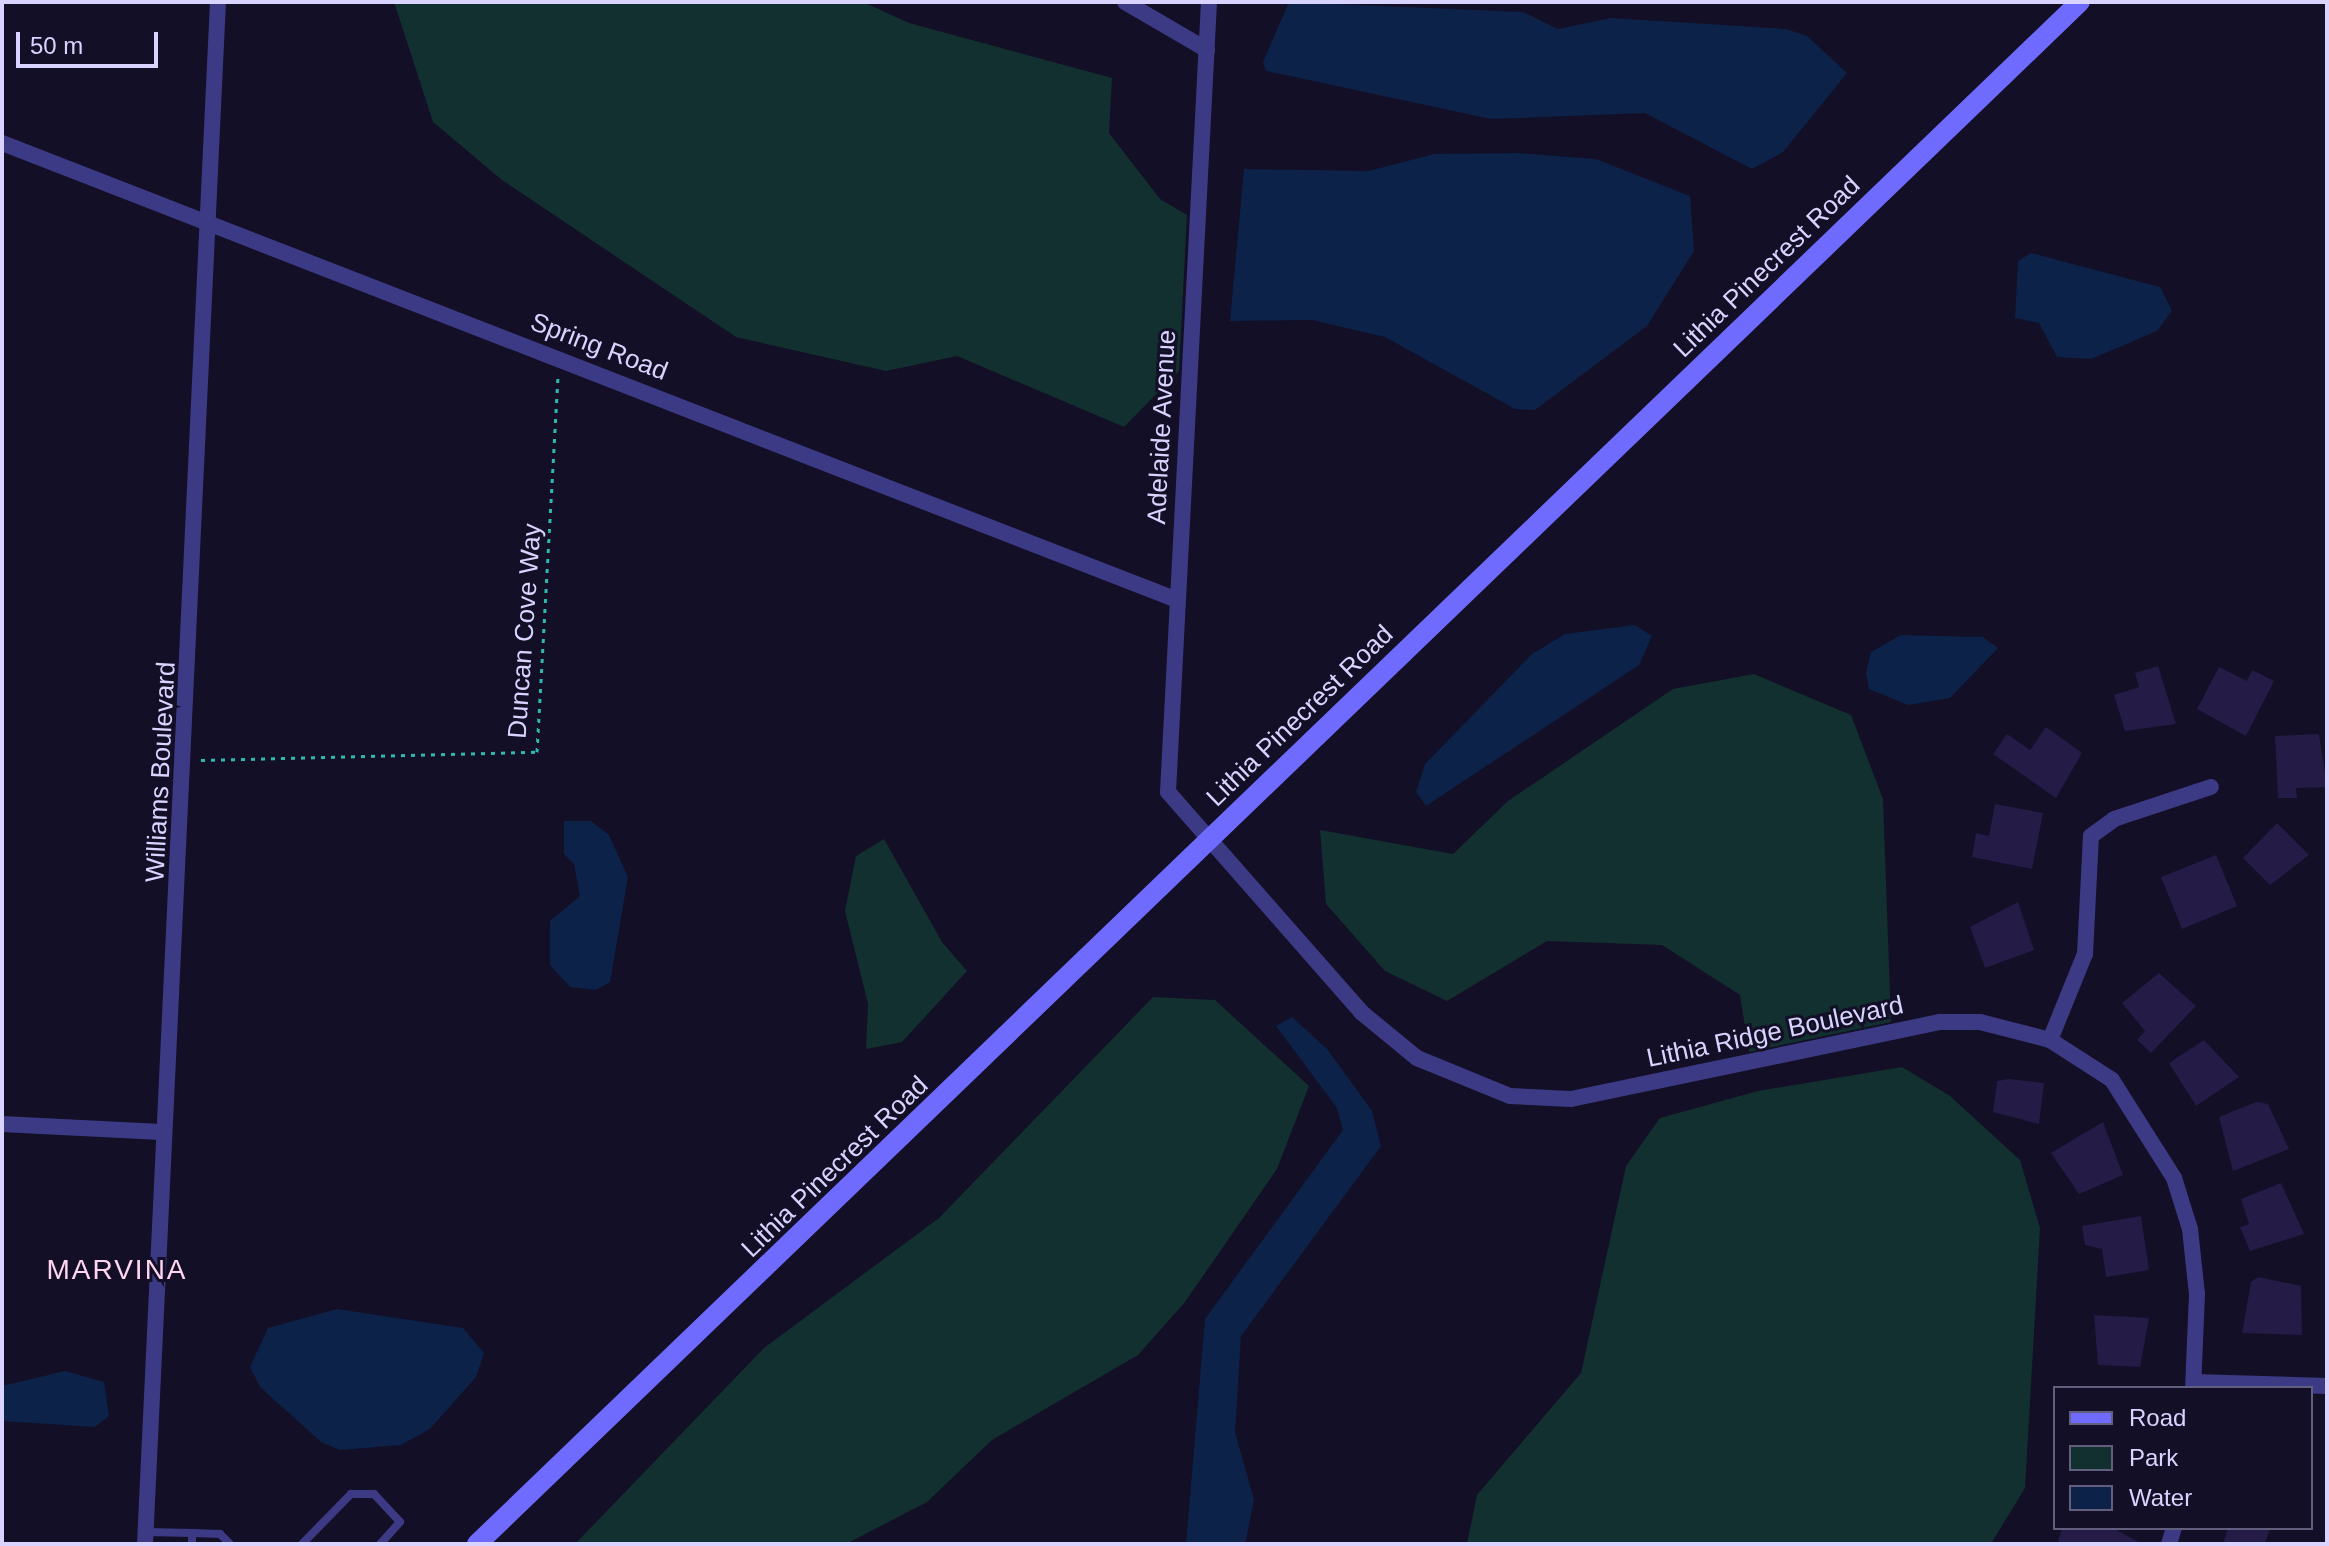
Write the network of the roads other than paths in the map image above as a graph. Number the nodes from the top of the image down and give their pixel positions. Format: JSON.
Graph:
{"nodes":[{"id":1,"x":218,"y":2,"type":"edge"},
{"id":2,"x":1125,"y":2,"type":"edge"},
{"id":3,"x":1209,"y":2,"type":"edge"},
{"id":4,"x":2080,"y":2,"type":"edge"},
{"id":5,"x":1207,"y":50,"type":"junction"},
{"id":6,"x":2,"y":143,"type":"edge"},
{"id":7,"x":205,"y":223,"type":"junction"},
{"id":8,"x":1177,"y":600,"type":"junction"},
{"id":9,"x":2211,"y":787,"type":"dead end"},
{"id":10,"x":1206,"y":841,"type":"junction"},
{"id":11,"x":2050,"y":1040,"type":"junction"},
{"id":12,"x":2,"y":1124,"type":"edge"},
{"id":13,"x":161,"y":1132,"type":"junction"},
{"id":14,"x":2194,"y":1385,"type":"edge"},
{"id":15,"x":2327,"y":1386,"type":"edge"},
{"id":16,"x":560,"y":1472,"type":"junction"},
{"id":17,"x":192,"y":1533,"type":"junction"},
{"id":18,"x":145,"y":1538,"type":"edge"},
{"id":19,"x":192,"y":1544,"type":"edge"},
{"id":20,"x":230,"y":1544,"type":"edge"},
{"id":21,"x":302,"y":1544,"type":"edge"},
{"id":22,"x":380,"y":1544,"type":"edge"},
{"id":23,"x":477,"y":1544,"type":"edge"},
{"id":24,"x":498,"y":1544,"type":"edge"}],
"edges":[{"from":1,"to":7,"type":"street","name":"Williams Boulevard"},
{"from":2,"to":5,"type":"street"},
{"from":3,"to":5,"type":"street","name":"Adelaide Avenue"},
{"from":4,"to":10,"type":"main road","name":"Lithia Pinecrest Road"},
{"from":5,"to":8,"type":"street","name":"Adelaide Avenue"},
{"from":6,"to":7,"type":"street","name":"Spring Road"},
{"from":7,"to":8,"type":"street","name":"Spring Road"},
{"from":7,"to":13,"type":"street","name":"Williams Boulevard"},
{"from":8,"to":10,"type":"street","name":"Adelaide Avenue"},
{"from":9,"to":11,"type":"street"},
{"from":10,"to":11,"type":"street","name":"Lithia Ridge Boulevard"},
{"from":10,"to":16,"type":"main road","name":"Lithia Pinecrest Road"},
{"from":11,"to":14,"type":"street","name":"Lithia Ridge Boulevard"},
{"from":12,"to":13,"type":"street"},
{"from":13,"to":18,"type":"street","name":"Williams Boulevard"},
{"from":14,"to":15,"type":"street"},
{"from":16,"to":23,"type":"main road","name":"Lithia Pinecrest Road"},
{"from":16,"to":24,"type":"main road","name":"Lithia Pinecrest Road"},
{"from":17,"to":18,"type":"lane"},
{"from":17,"to":19,"type":"lane"},
{"from":17,"to":20,"type":"lane"},
{"from":21,"to":22,"type":"lane"}]}
